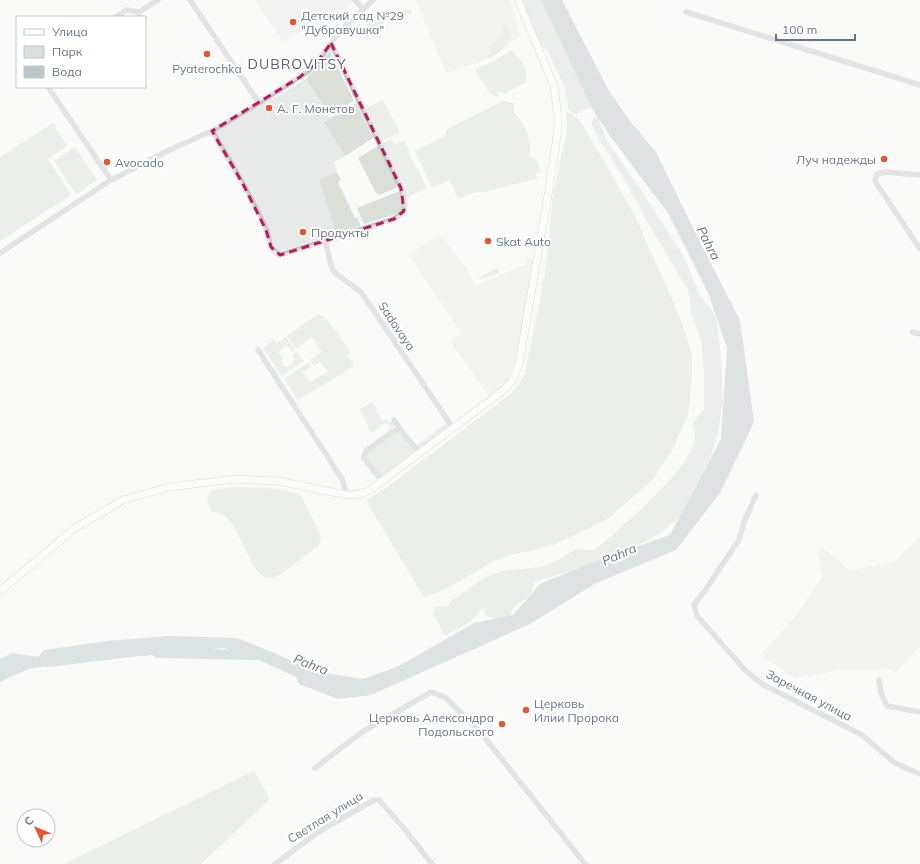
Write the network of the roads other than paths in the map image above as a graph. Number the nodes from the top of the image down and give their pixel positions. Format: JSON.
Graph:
{"nodes":[{"id":1,"x":158,"y":0,"type":"edge"},
{"id":2,"x":190,"y":0,"type":"edge"},
{"id":3,"x":355,"y":0,"type":"edge"},
{"id":4,"x":373,"y":0,"type":"edge"},
{"id":5,"x":518,"y":0,"type":"edge"},
{"id":6,"x":363,"y":9,"type":"junction"},
{"id":7,"x":686,"y":12,"type":"dead end"},
{"id":8,"x":139,"y":15,"type":"edge"},
{"id":9,"x":117,"y":16,"type":"edge"},
{"id":10,"x":330,"y":43,"type":"junction"},
{"id":11,"x":920,"y":85,"type":"edge"},
{"id":12,"x":49,"y":88,"type":"edge"},
{"id":13,"x":258,"y":104,"type":"junction"},
{"id":14,"x":212,"y":131,"type":"junction"},
{"id":15,"x":920,"y":175,"type":"edge"},
{"id":16,"x":112,"y":180,"type":"junction"},
{"id":17,"x":325,"y":241,"type":"junction"},
{"id":18,"x":920,"y":249,"type":"edge"},
{"id":19,"x":0,"y":253,"type":"edge"},
{"id":20,"x":912,"y":332,"type":"dead end"},
{"id":21,"x":920,"y":334,"type":"edge"},
{"id":22,"x":258,"y":350,"type":"dead end"},
{"id":23,"x":394,"y":420,"type":"dead end"},
{"id":24,"x":453,"y":428,"type":"junction"},
{"id":25,"x":402,"y":432,"type":"junction"},
{"id":26,"x":420,"y":453,"type":"junction"},
{"id":27,"x":382,"y":482,"type":"junction"},
{"id":28,"x":347,"y":495,"type":"junction"},
{"id":29,"x":756,"y":495,"type":"dead end"},
{"id":30,"x":0,"y":591,"type":"edge"},
{"id":31,"x":879,"y":680,"type":"dead end"},
{"id":32,"x":920,"y":712,"type":"edge"},
{"id":33,"x":315,"y":768,"type":"dead end"},
{"id":34,"x":920,"y":774,"type":"edge"},
{"id":35,"x":275,"y":864,"type":"edge"},
{"id":36,"x":432,"y":864,"type":"edge"},
{"id":37,"x":586,"y":864,"type":"edge"}],
"edges":[{"from":1,"to":8,"type":"street"},
{"from":2,"to":13,"type":"street"},
{"from":3,"to":6,"type":"street"},
{"from":4,"to":6,"type":"street"},
{"from":5,"to":24,"type":"main road"},
{"from":6,"to":10,"type":"street"},
{"from":7,"to":11,"type":"street"},
{"from":8,"to":9,"type":"street"},
{"from":10,"to":13,"type":"street"},
{"from":10,"to":17,"type":"street"},
{"from":12,"to":16,"type":"street"},
{"from":13,"to":14,"type":"street"},
{"from":14,"to":16,"type":"street"},
{"from":14,"to":17,"type":"street"},
{"from":15,"to":18,"type":"street"},
{"from":16,"to":19,"type":"street"},
{"from":17,"to":24,"type":"street","name":"Sadovaya"},
{"from":20,"to":21,"type":"street"},
{"from":22,"to":28,"type":"street"},
{"from":23,"to":25,"type":"street"},
{"from":24,"to":26,"type":"main road"},
{"from":25,"to":26,"type":"street"},
{"from":25,"to":27,"type":"street"},
{"from":26,"to":27,"type":"main road"},
{"from":27,"to":28,"type":"main road"},
{"from":28,"to":30,"type":"main road"},
{"from":29,"to":34,"type":"street","name":"Заречная улица"},
{"from":31,"to":32,"type":"street"},
{"from":33,"to":37,"type":"street"},
{"from":35,"to":36,"type":"street","name":"Светлая улица"}]}
